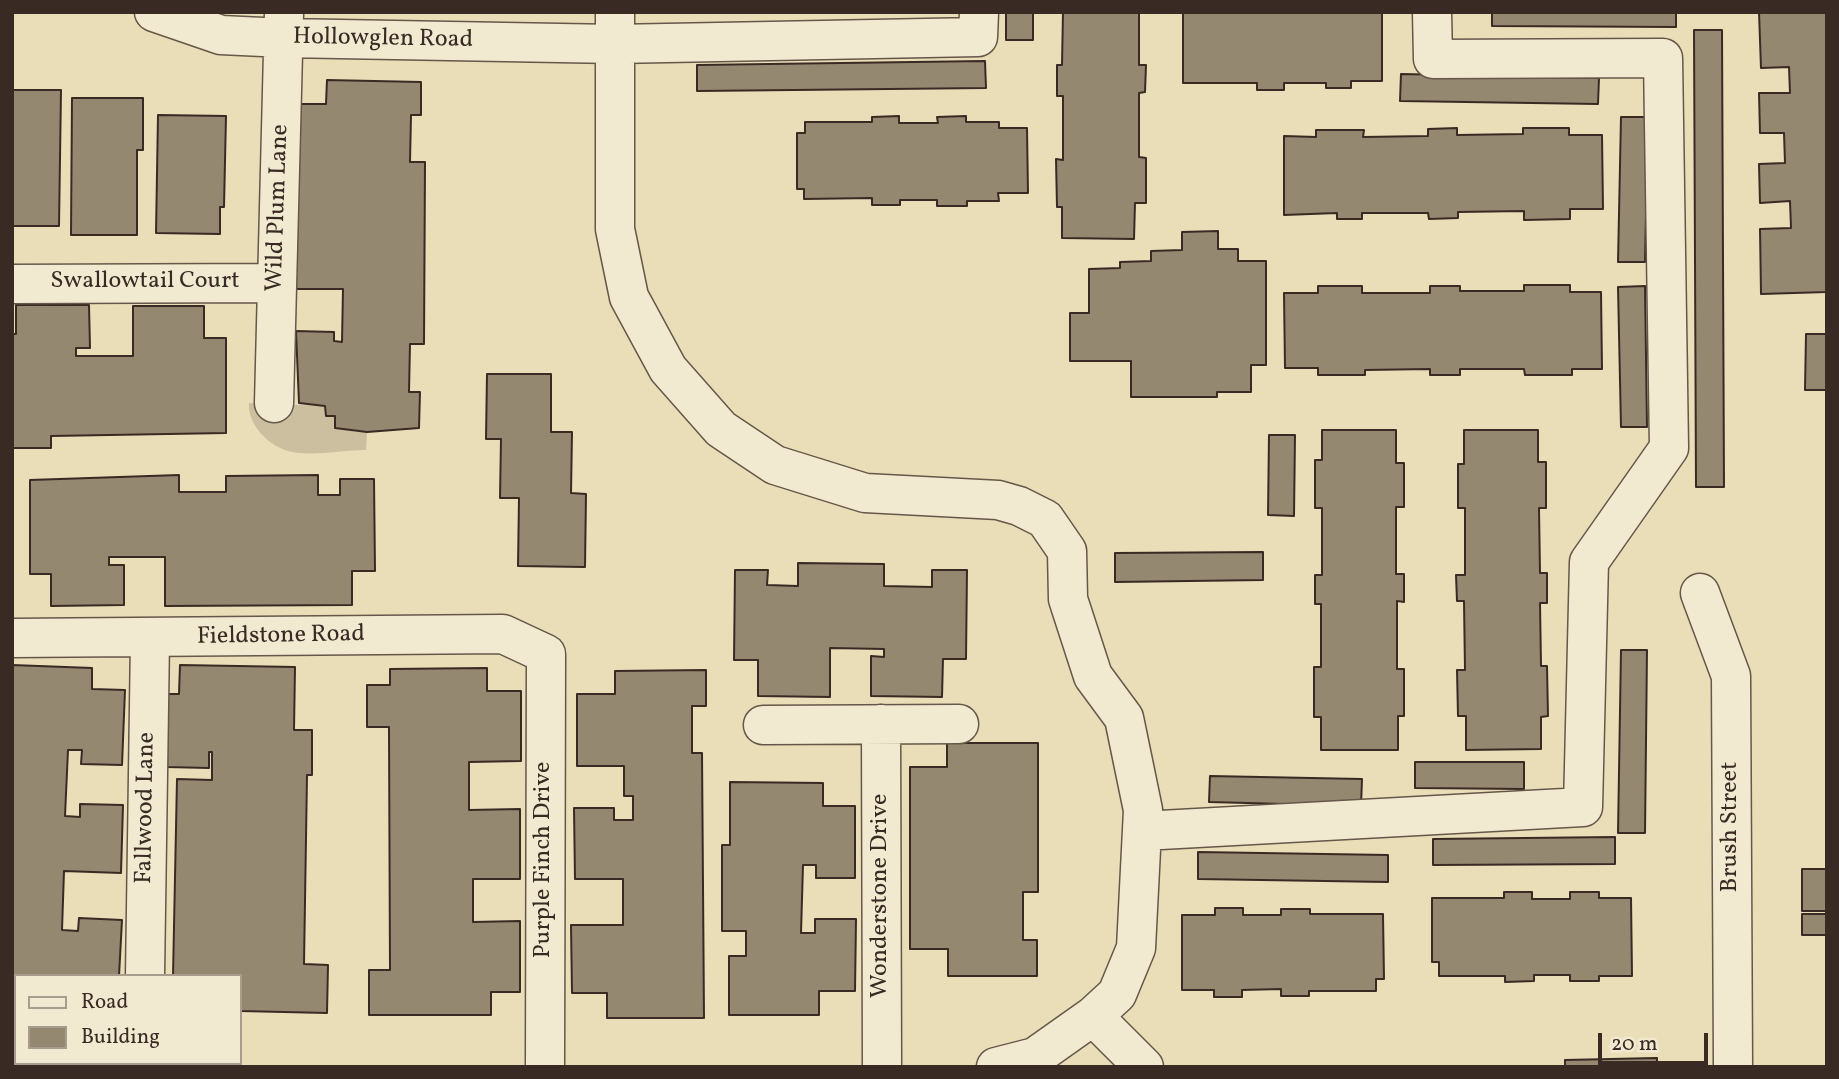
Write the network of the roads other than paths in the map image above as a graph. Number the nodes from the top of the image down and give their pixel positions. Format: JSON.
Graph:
{"nodes":[{"id":1,"x":154,"y":12,"type":"edge"},
{"id":2,"x":979,"y":12,"type":"edge"},
{"id":3,"x":1432,"y":12,"type":"edge"},
{"id":4,"x":284,"y":25,"type":"edge"},
{"id":5,"x":615,"y":28,"type":"edge"},
{"id":6,"x":277,"y":283,"type":"junction"},
{"id":7,"x":12,"y":284,"type":"edge"},
{"id":8,"x":274,"y":403,"type":"dead end"},
{"id":9,"x":1700,"y":593,"type":"dead end"},
{"id":10,"x":12,"y":638,"type":"edge"},
{"id":11,"x":150,"y":639,"type":"junction"},
{"id":12,"x":546,"y":654,"type":"joint"},
{"id":13,"x":881,"y":724,"type":"junction"},
{"id":14,"x":958,"y":724,"type":"dead end"},
{"id":15,"x":763,"y":725,"type":"dead end"},
{"id":16,"x":1142,"y":831,"type":"junction"},
{"id":17,"x":145,"y":974,"type":"edge"},
{"id":18,"x":1093,"y":1016,"type":"junction"},
{"id":19,"x":545,"y":1067,"type":"edge"},
{"id":20,"x":882,"y":1067,"type":"edge"},
{"id":21,"x":996,"y":1067,"type":"edge"},
{"id":22,"x":1144,"y":1067,"type":"edge"},
{"id":23,"x":1733,"y":1067,"type":"edge"}],
"edges":[{"from":1,"to":4,"type":"street","name":"Hollowglen Road"},
{"from":2,"to":5,"type":"street","name":"Hollowglen Road"},
{"from":3,"to":16,"type":"street"},
{"from":4,"to":5,"type":"street","name":"Hollowglen Road"},
{"from":4,"to":6,"type":"street","name":"Wild Plum Lane"},
{"from":5,"to":16,"type":"street"},
{"from":6,"to":7,"type":"street","name":"Swallowtail Court"},
{"from":6,"to":8,"type":"street","name":"Wild Plum Lane"},
{"from":9,"to":23,"type":"street","name":"Brush Street"},
{"from":10,"to":11,"type":"street","name":"Fieldstone Road"},
{"from":11,"to":12,"type":"street","name":"Fieldstone Road"},
{"from":11,"to":17,"type":"street","name":"Fallwood Lane"},
{"from":12,"to":19,"type":"street","name":"Purple Finch Drive"},
{"from":13,"to":14,"type":"street"},
{"from":13,"to":15,"type":"street"},
{"from":13,"to":20,"type":"street","name":"Wonderstone Drive"},
{"from":16,"to":18,"type":"street"},
{"from":18,"to":21,"type":"street"},
{"from":18,"to":22,"type":"street"}]}
